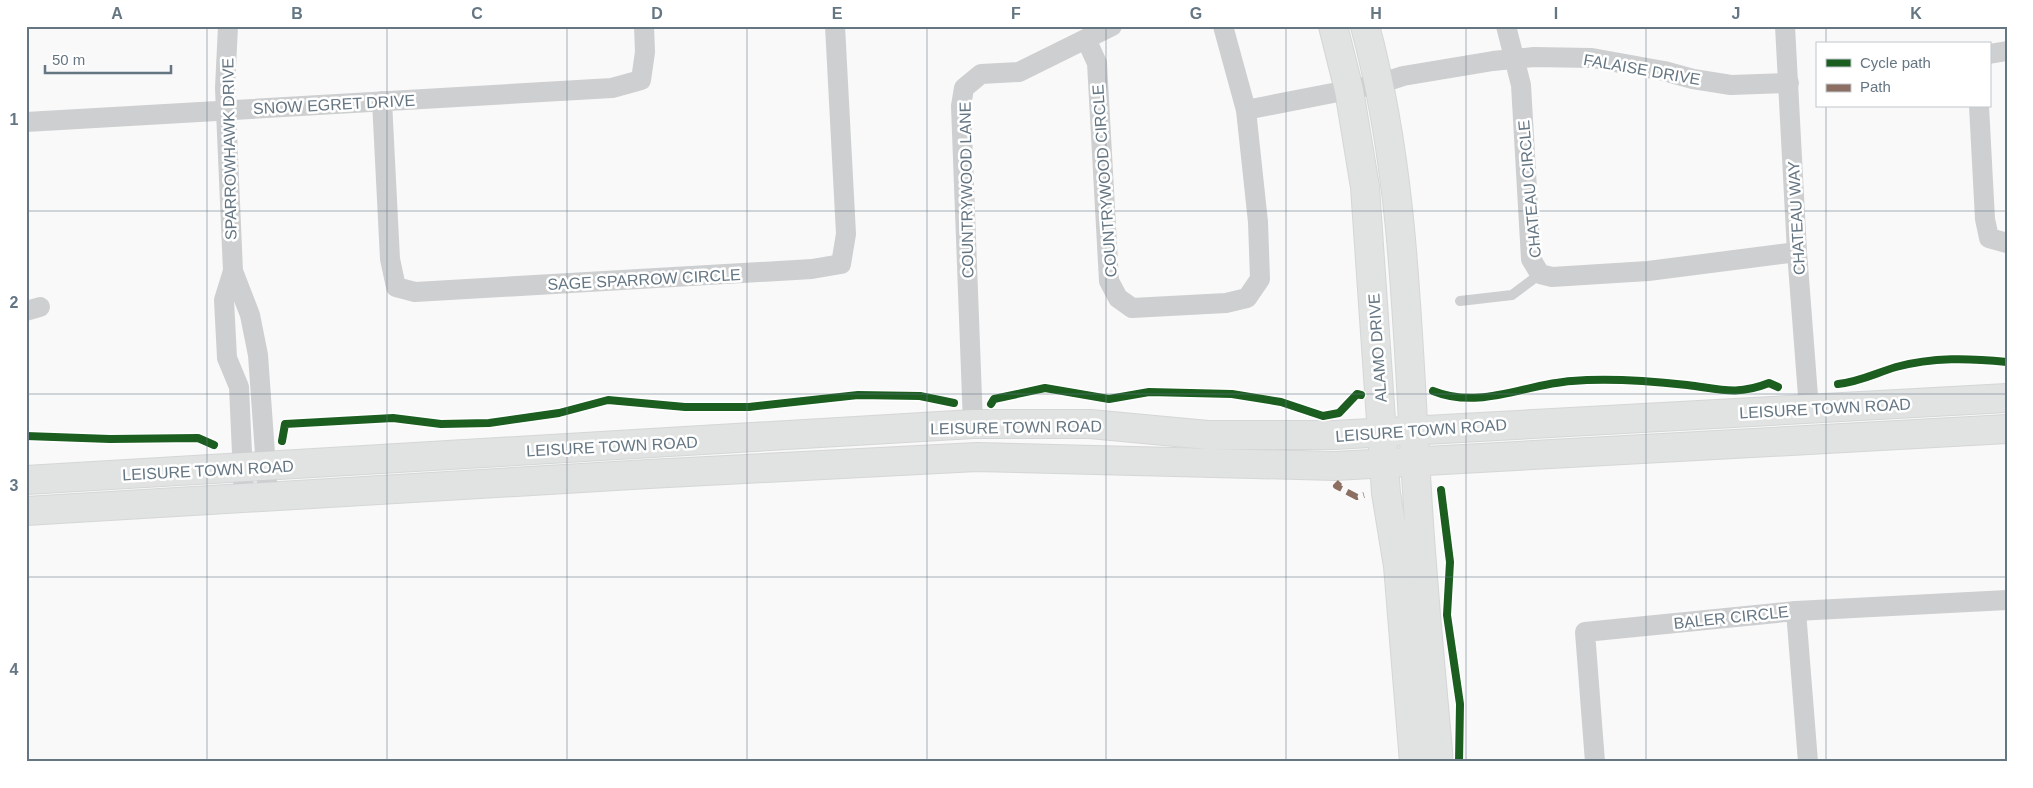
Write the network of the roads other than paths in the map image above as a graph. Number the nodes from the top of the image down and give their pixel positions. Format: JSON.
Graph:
{"nodes":[{"id":1,"x":228,"y":26,"type":"edge"},
{"id":2,"x":644,"y":26,"type":"edge"},
{"id":3,"x":835,"y":26,"type":"edge"},
{"id":4,"x":1112,"y":26,"type":"edge"},
{"id":5,"x":1223,"y":26,"type":"edge"},
{"id":6,"x":1332,"y":26,"type":"edge"},
{"id":7,"x":1365,"y":26,"type":"edge"},
{"id":8,"x":1506,"y":26,"type":"edge"},
{"id":9,"x":1785,"y":26,"type":"edge"},
{"id":10,"x":1086,"y":40,"type":"junction"},
{"id":11,"x":2007,"y":51,"type":"edge"},
{"id":12,"x":1990,"y":54,"type":"edge"},
{"id":13,"x":1514,"y":59,"type":"junction"},
{"id":14,"x":1788,"y":83,"type":"junction"},
{"id":15,"x":1379,"y":84,"type":"junction"},
{"id":16,"x":1349,"y":90,"type":"junction"},
{"id":17,"x":382,"y":101,"type":"junction"},
{"id":18,"x":1979,"y":108,"type":"edge"},
{"id":19,"x":225,"y":110,"type":"junction"},
{"id":20,"x":1246,"y":110,"type":"junction"},
{"id":21,"x":26,"y":122,"type":"edge"},
{"id":22,"x":2007,"y":243,"type":"edge"},
{"id":23,"x":1797,"y":252,"type":"junction"},
{"id":24,"x":233,"y":271,"type":"junction"},
{"id":25,"x":1540,"y":274,"type":"junction"},
{"id":26,"x":1460,"y":301,"type":"dead end"},
{"id":27,"x":2007,"y":398,"type":"edge"},
{"id":28,"x":1809,"y":409,"type":"junction"},
{"id":29,"x":973,"y":424,"type":"junction"},
{"id":30,"x":1413,"y":429,"type":"junction"},
{"id":31,"x":2007,"y":429,"type":"edge"},
{"id":32,"x":1382,"y":431,"type":"junction"},
{"id":33,"x":1415,"y":462,"type":"junction"},
{"id":34,"x":1384,"y":463,"type":"junction"},
{"id":35,"x":255,"y":468,"type":"junction"},
{"id":36,"x":26,"y":480,"type":"edge"},
{"id":37,"x":256,"y":497,"type":"junction"},
{"id":38,"x":26,"y":511,"type":"edge"},
{"id":39,"x":2007,"y":600,"type":"edge"},
{"id":40,"x":1796,"y":611,"type":"junction"},
{"id":41,"x":1414,"y":762,"type":"edge"},
{"id":42,"x":1439,"y":762,"type":"edge"},
{"id":43,"x":1595,"y":762,"type":"edge"},
{"id":44,"x":1808,"y":762,"type":"edge"}],
"edges":[{"from":1,"to":19,"type":"street","name":"SPARROWHAWK DRIVE"},
{"from":2,"to":17,"type":"street","name":"SNOW EGRET DRIVE"},
{"from":3,"to":17,"type":"street","name":"SAGE SPARROW CIRCLE"},
{"from":4,"to":10,"type":"street","name":"COUNTRYWOOD LANE"},
{"from":5,"to":20,"type":"street"},
{"from":6,"to":16,"type":"main road","name":"ALAMO DRIVE"},
{"from":7,"to":15,"type":"main road","name":"ALAMO DRIVE"},
{"from":8,"to":13,"type":"street","name":"CHATEAU CIRCLE"},
{"from":9,"to":14,"type":"street","name":"CHATEAU WAY"},
{"from":10,"to":20,"type":"street","name":"COUNTRYWOOD CIRCLE"},
{"from":10,"to":29,"type":"street","name":"COUNTRYWOOD LANE"},
{"from":11,"to":12,"type":"street"},
{"from":13,"to":14,"type":"street","name":"FALAISE DRIVE"},
{"from":13,"to":15,"type":"street","name":"FALAISE DRIVE"},
{"from":13,"to":25,"type":"street","name":"CHATEAU CIRCLE"},
{"from":14,"to":23,"type":"street","name":"CHATEAU WAY"},
{"from":15,"to":16,"type":"street","name":"FALAISE DRIVE"},
{"from":15,"to":30,"type":"main road","name":"ALAMO DRIVE"},
{"from":16,"to":20,"type":"street","name":"FALAISE DRIVE"},
{"from":16,"to":32,"type":"main road","name":"ALAMO DRIVE"},
{"from":17,"to":19,"type":"street","name":"SNOW EGRET DRIVE"},
{"from":18,"to":22,"type":"street"},
{"from":19,"to":21,"type":"street","name":"SNOW EGRET DRIVE"},
{"from":19,"to":24,"type":"street","name":"SPARROWHAWK DRIVE"},
{"from":23,"to":25,"type":"street","name":"CHATEAU CIRCLE"},
{"from":23,"to":28,"type":"street","name":"CHATEAU WAY"},
{"from":24,"to":35,"type":"street","name":"SPARROWHAWK DRIVE"},
{"from":24,"to":35,"type":"street","name":"SPARROWHAWK DRIVE"},
{"from":25,"to":26,"type":"lane"},
{"from":27,"to":28,"type":"main road","name":"LEISURE TOWN ROAD"},
{"from":28,"to":30,"type":"main road","name":"LEISURE TOWN ROAD"},
{"from":29,"to":32,"type":"main road","name":"LEISURE TOWN ROAD"},
{"from":29,"to":35,"type":"main road","name":"LEISURE TOWN ROAD"},
{"from":30,"to":32,"type":"main road","name":"LEISURE TOWN ROAD"},
{"from":30,"to":33,"type":"main road","name":"ALAMO DRIVE"},
{"from":31,"to":33,"type":"main road","name":"LEISURE TOWN ROAD"},
{"from":32,"to":34,"type":"main road","name":"ALAMO DRIVE"},
{"from":33,"to":34,"type":"main road","name":"LEISURE TOWN ROAD"},
{"from":33,"to":42,"type":"main road","name":"ALAMO DRIVE"},
{"from":34,"to":37,"type":"main road","name":"LEISURE TOWN ROAD"},
{"from":34,"to":41,"type":"main road","name":"ALAMO DRIVE"},
{"from":35,"to":36,"type":"main road","name":"LEISURE TOWN ROAD"},
{"from":35,"to":37,"type":"street","name":"SPARROWHAWK DRIVE"},
{"from":37,"to":38,"type":"main road","name":"LEISURE TOWN ROAD"},
{"from":39,"to":40,"type":"street","name":"BALER CIRCLE"},
{"from":40,"to":43,"type":"street","name":"BALER CIRCLE"},
{"from":40,"to":44,"type":"street"}]}
